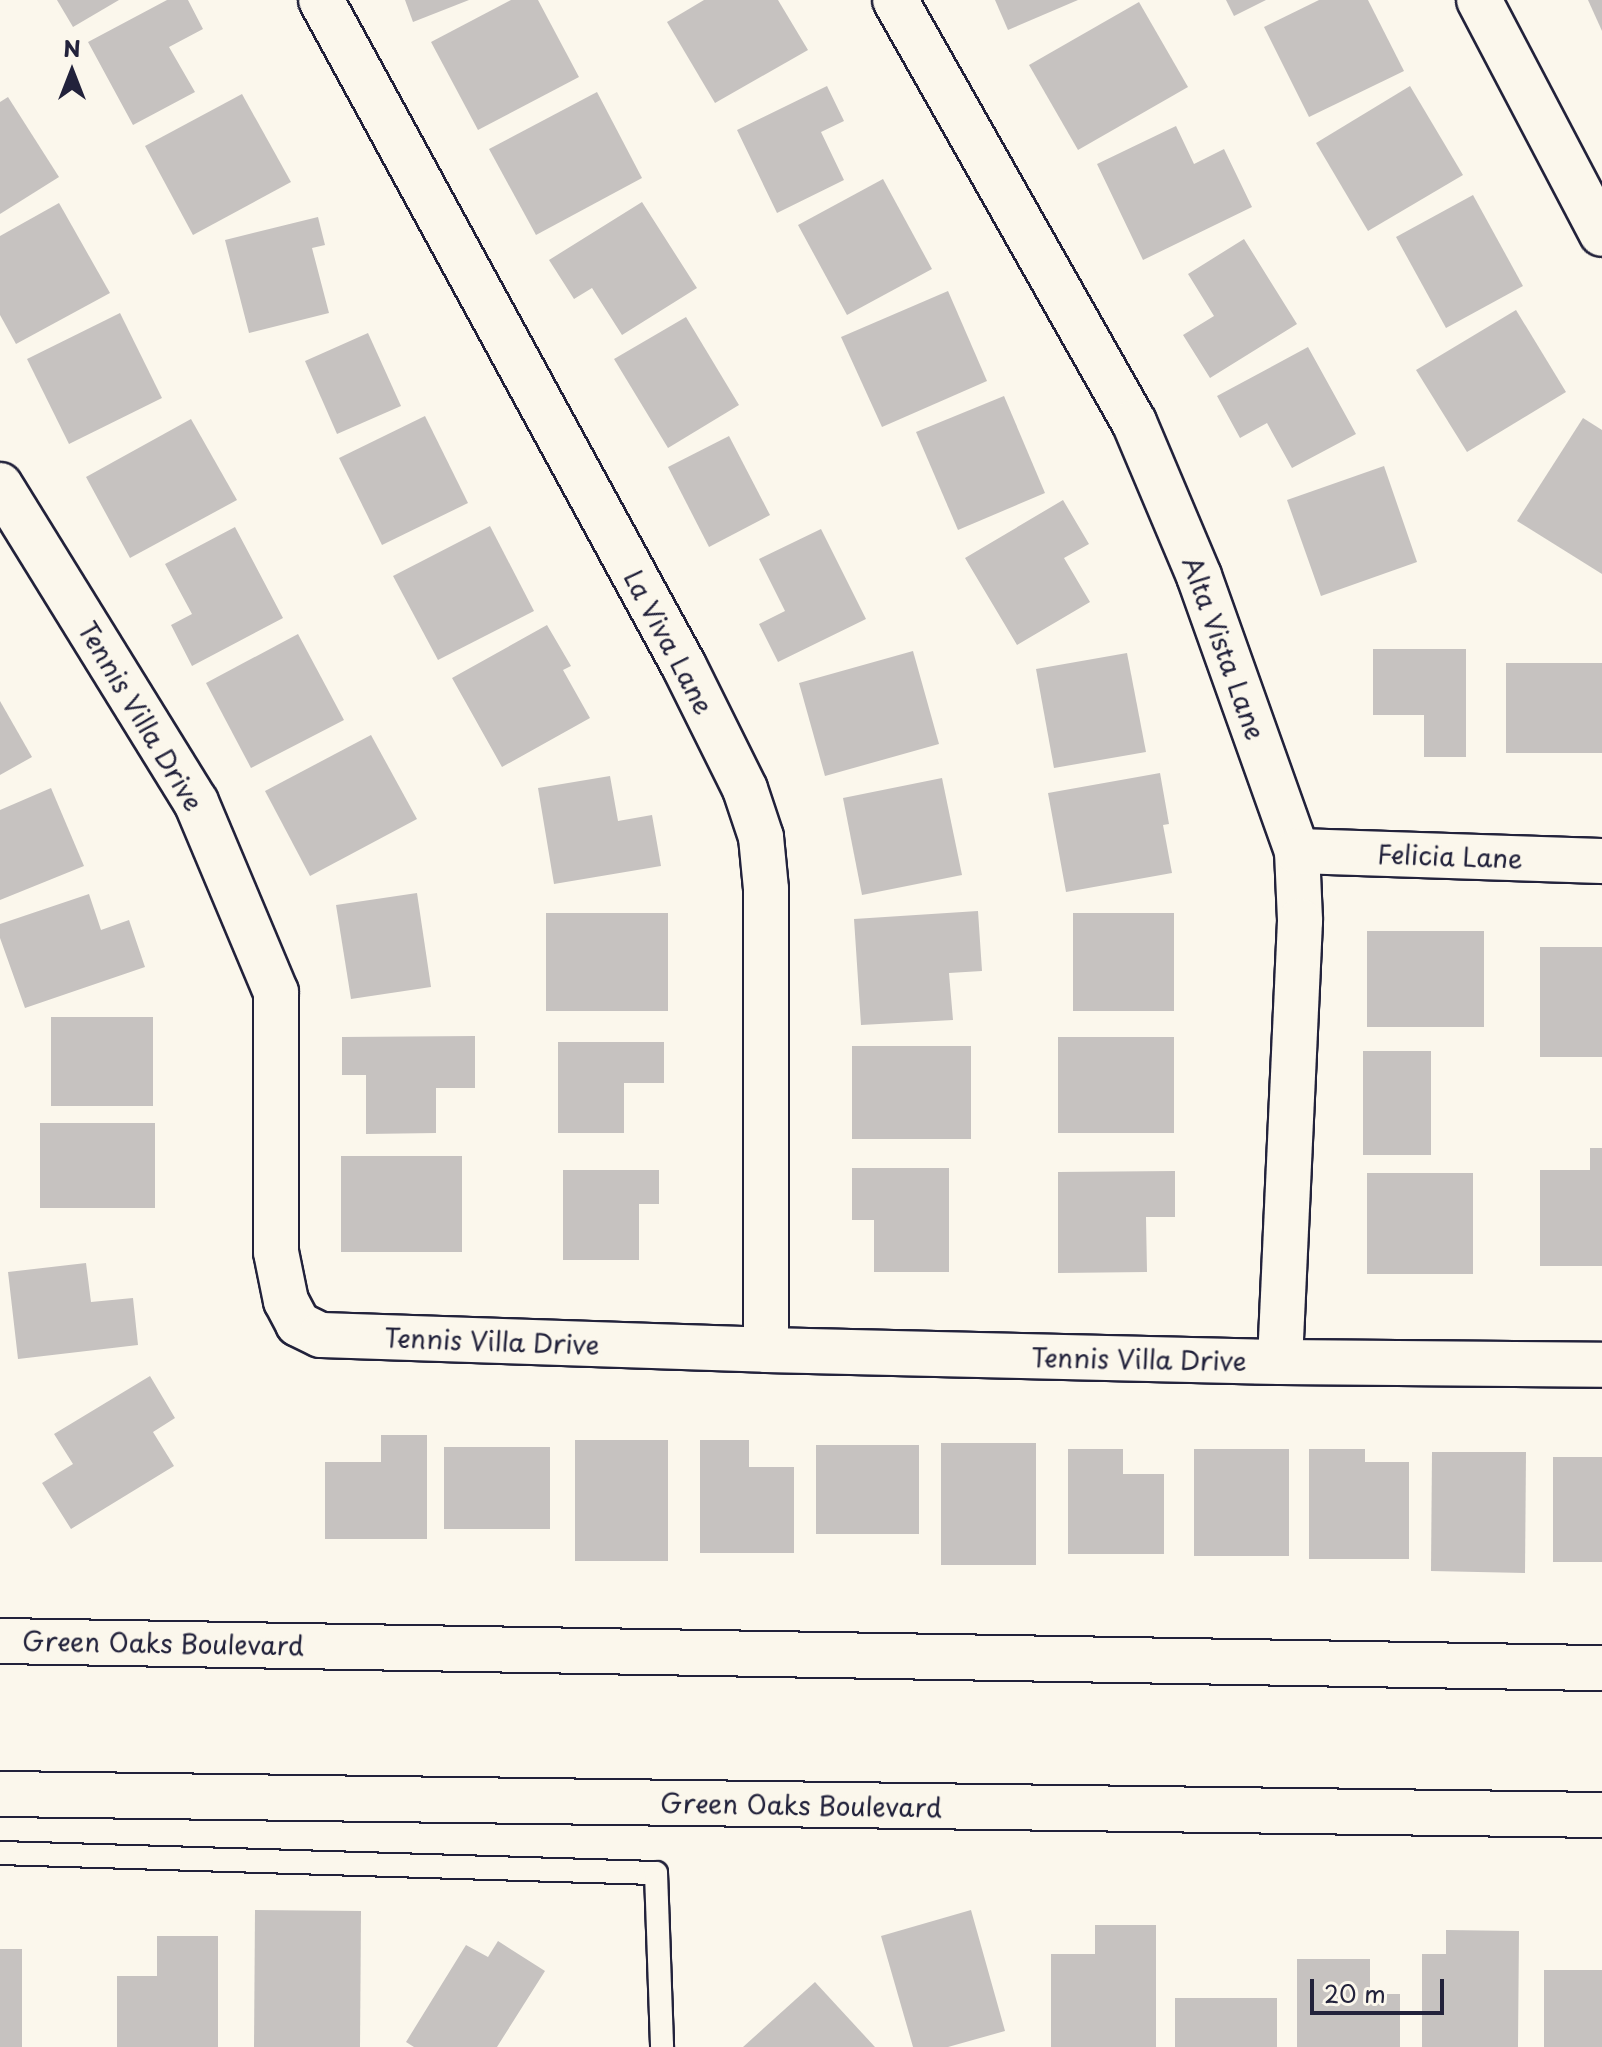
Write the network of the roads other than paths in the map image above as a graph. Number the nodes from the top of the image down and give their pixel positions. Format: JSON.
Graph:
{"nodes":[{"id":1,"x":321,"y":0,"type":"edge"},
{"id":2,"x":895,"y":0,"type":"edge"},
{"id":3,"x":1479,"y":0,"type":"edge"},
{"id":4,"x":1602,"y":234,"type":"edge"},
{"id":5,"x":0,"y":485,"type":"edge"},
{"id":6,"x":1297,"y":851,"type":"junction"},
{"id":7,"x":1602,"y":861,"type":"edge"},
{"id":8,"x":766,"y":1350,"type":"junction"},
{"id":9,"x":1280,"y":1362,"type":"junction"},
{"id":10,"x":1602,"y":1365,"type":"edge"},
{"id":11,"x":0,"y":1641,"type":"edge"},
{"id":12,"x":1602,"y":1668,"type":"edge"},
{"id":13,"x":0,"y":1794,"type":"edge"},
{"id":14,"x":1602,"y":1815,"type":"edge"},
{"id":15,"x":0,"y":1853,"type":"edge"},
{"id":16,"x":662,"y":2047,"type":"edge"}],
"edges":[{"from":1,"to":8,"type":"street","name":"La Viva Lane"},
{"from":2,"to":6,"type":"street","name":"Alta Vista Lane"},
{"from":3,"to":4,"type":"street"},
{"from":5,"to":8,"type":"street","name":"Tennis Villa Drive"},
{"from":6,"to":7,"type":"street","name":"Felicia Lane"},
{"from":6,"to":9,"type":"street","name":"Alta Vista Lane"},
{"from":8,"to":9,"type":"street","name":"Tennis Villa Drive"},
{"from":9,"to":10,"type":"street","name":"Tennis Villa Drive"},
{"from":11,"to":12,"type":"street","name":"Green Oaks Boulevard"},
{"from":13,"to":14,"type":"street","name":"Green Oaks Boulevard"},
{"from":15,"to":16,"type":"lane"}]}
